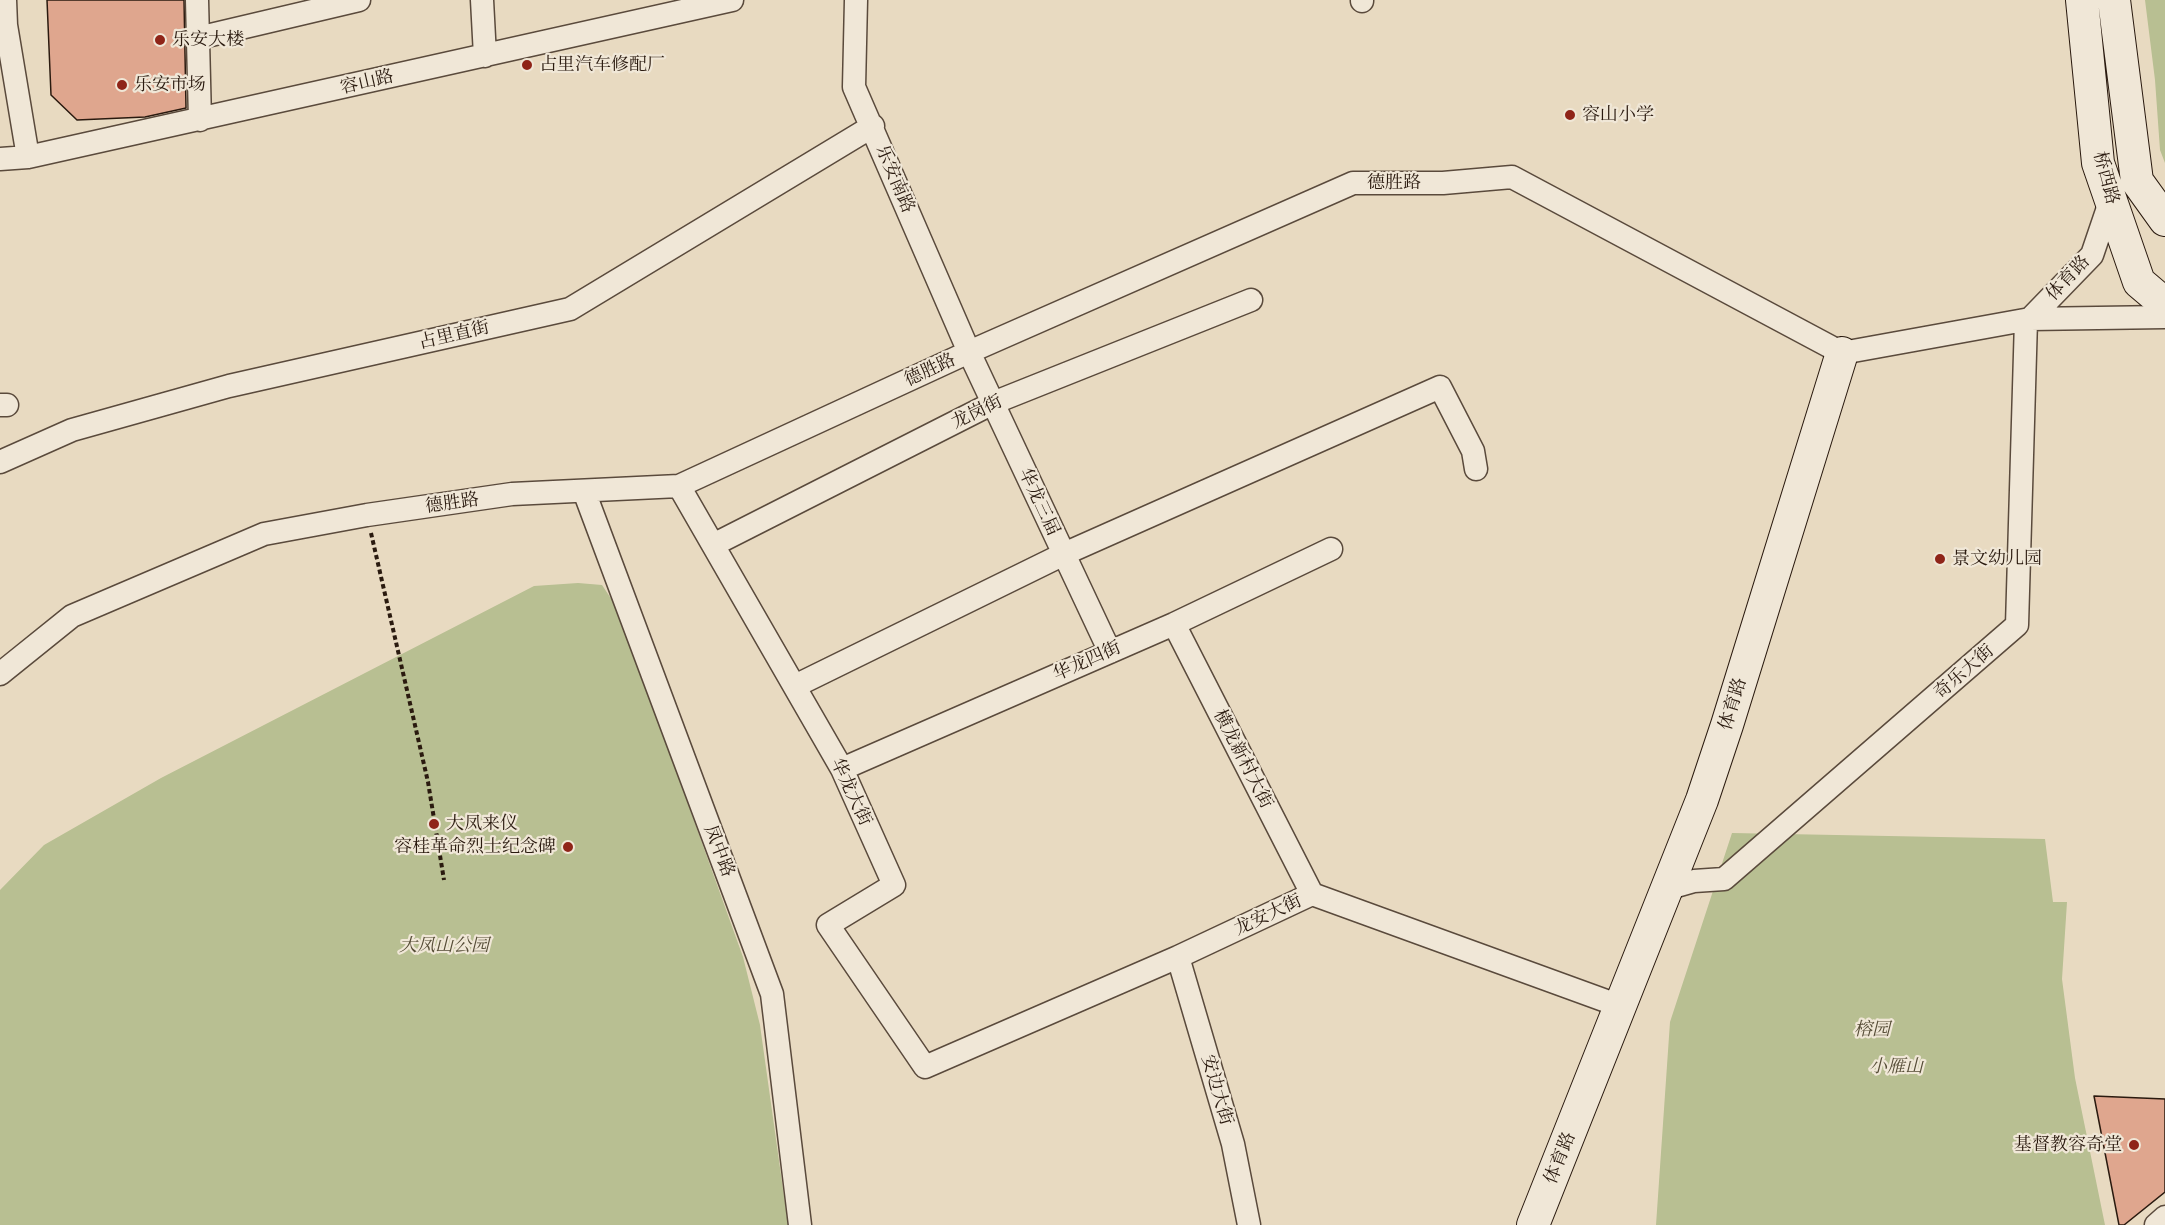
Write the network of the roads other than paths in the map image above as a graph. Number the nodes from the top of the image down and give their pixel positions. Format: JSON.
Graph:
{"nodes":[{"id":1,"x":5,"y":0,"type":"edge"},
{"id":2,"x":197,"y":0,"type":"edge"},
{"id":3,"x":359,"y":0,"type":"edge"},
{"id":4,"x":482,"y":0,"type":"edge"},
{"id":5,"x":732,"y":0,"type":"edge"},
{"id":6,"x":856,"y":0,"type":"edge"},
{"id":7,"x":2082,"y":0,"type":"edge"},
{"id":8,"x":2114,"y":0,"type":"edge"},
{"id":9,"x":3,"y":25,"type":"edge"},
{"id":10,"x":198,"y":38,"type":"junction"},
{"id":11,"x":485,"y":56,"type":"junction"},
{"id":12,"x":200,"y":120,"type":"junction"},
{"id":13,"x":873,"y":126,"type":"junction"},
{"id":14,"x":28,"y":157,"type":"junction"},
{"id":15,"x":0,"y":159,"type":"edge"},
{"id":16,"x":2111,"y":199,"type":"junction"},
{"id":17,"x":2165,"y":220,"type":"edge"},
{"id":18,"x":1251,"y":300,"type":"dead end"},
{"id":19,"x":2165,"y":304,"type":"edge"},
{"id":20,"x":2165,"y":317,"type":"edge"},
{"id":21,"x":2028,"y":319,"type":"junction"},
{"id":22,"x":969,"y":352,"type":"junction"},
{"id":23,"x":1842,"y":353,"type":"junction"},
{"id":24,"x":993,"y":403,"type":"junction"},
{"id":25,"x":0,"y":462,"type":"edge"},
{"id":26,"x":1476,"y":469,"type":"dead end"},
{"id":27,"x":679,"y":486,"type":"junction"},
{"id":28,"x":584,"y":491,"type":"junction"},
{"id":29,"x":713,"y":545,"type":"junction"},
{"id":30,"x":1331,"y":549,"type":"dead end"},
{"id":31,"x":1064,"y":554,"type":"junction"},
{"id":32,"x":1174,"y":624,"type":"junction"},
{"id":33,"x":1110,"y":652,"type":"junction"},
{"id":34,"x":0,"y":674,"type":"edge"},
{"id":35,"x":795,"y":686,"type":"junction"},
{"id":36,"x":842,"y":769,"type":"junction"},
{"id":37,"x":1666,"y":890,"type":"junction"},
{"id":38,"x":1312,"y":894,"type":"junction"},
{"id":39,"x":1178,"y":957,"type":"junction"},
{"id":40,"x":1620,"y":1006,"type":"junction"},
{"id":41,"x":925,"y":1067,"type":"joint"},
{"id":42,"x":2165,"y":1216,"type":"edge"},
{"id":43,"x":801,"y":1225,"type":"edge"},
{"id":44,"x":1249,"y":1225,"type":"edge"},
{"id":45,"x":1533,"y":1225,"type":"edge"},
{"id":46,"x":2156,"y":1225,"type":"edge"}],
"edges":[{"from":1,"to":9,"type":"street"},
{"from":2,"to":10,"type":"street"},
{"from":3,"to":10,"type":"street"},
{"from":4,"to":11,"type":"street"},
{"from":5,"to":11,"type":"street","name":"容山路"},
{"from":6,"to":13,"type":"street","name":"乐安南路"},
{"from":7,"to":16,"type":"street","name":"桥西路"},
{"from":8,"to":17,"type":"street","name":"桥西路"},
{"from":9,"to":14,"type":"street"},
{"from":10,"to":12,"type":"street"},
{"from":11,"to":12,"type":"street","name":"容山路"},
{"from":12,"to":14,"type":"street","name":"容山路"},
{"from":13,"to":22,"type":"street","name":"乐安南路"},
{"from":13,"to":25,"type":"street","name":"占里直街"},
{"from":14,"to":15,"type":"street","name":"容山路"},
{"from":16,"to":19,"type":"street","name":"桥西路"},
{"from":16,"to":21,"type":"street","name":"体育路"},
{"from":18,"to":24,"type":"street","name":"龙岗街"},
{"from":20,"to":21,"type":"street","name":"体育路"},
{"from":21,"to":23,"type":"street","name":"体育路"},
{"from":21,"to":37,"type":"street","name":"奇乐大街"},
{"from":22,"to":23,"type":"street","name":"德胜路"},
{"from":22,"to":24,"type":"street","name":"华龙三届"},
{"from":22,"to":27,"type":"street","name":"德胜路"},
{"from":23,"to":37,"type":"street","name":"体育路"},
{"from":24,"to":29,"type":"street","name":"龙岗街"},
{"from":24,"to":31,"type":"street","name":"华龙三届"},
{"from":26,"to":31,"type":"street"},
{"from":27,"to":28,"type":"street","name":"德胜路"},
{"from":27,"to":29,"type":"street","name":"华龙大街"},
{"from":28,"to":34,"type":"street","name":"德胜路"},
{"from":28,"to":43,"type":"street","name":"凤中路"},
{"from":29,"to":35,"type":"street","name":"华龙大街"},
{"from":30,"to":32,"type":"street","name":"华龙四街"},
{"from":31,"to":33,"type":"street","name":"华龙三届"},
{"from":31,"to":35,"type":"street"},
{"from":32,"to":33,"type":"street","name":"华龙四街"},
{"from":32,"to":38,"type":"street","name":"横龙新村大街"},
{"from":33,"to":36,"type":"street","name":"华龙四街"},
{"from":35,"to":36,"type":"street","name":"华龙大街"},
{"from":36,"to":41,"type":"street","name":"华龙大街"},
{"from":37,"to":40,"type":"street","name":"体育路"},
{"from":38,"to":39,"type":"street","name":"龙安大街"},
{"from":38,"to":40,"type":"street","name":"龙安大街"},
{"from":39,"to":41,"type":"street","name":"龙安大街"},
{"from":39,"to":44,"type":"street","name":"安边大街"},
{"from":40,"to":45,"type":"street","name":"体育路"},
{"from":42,"to":46,"type":"street"}]}
